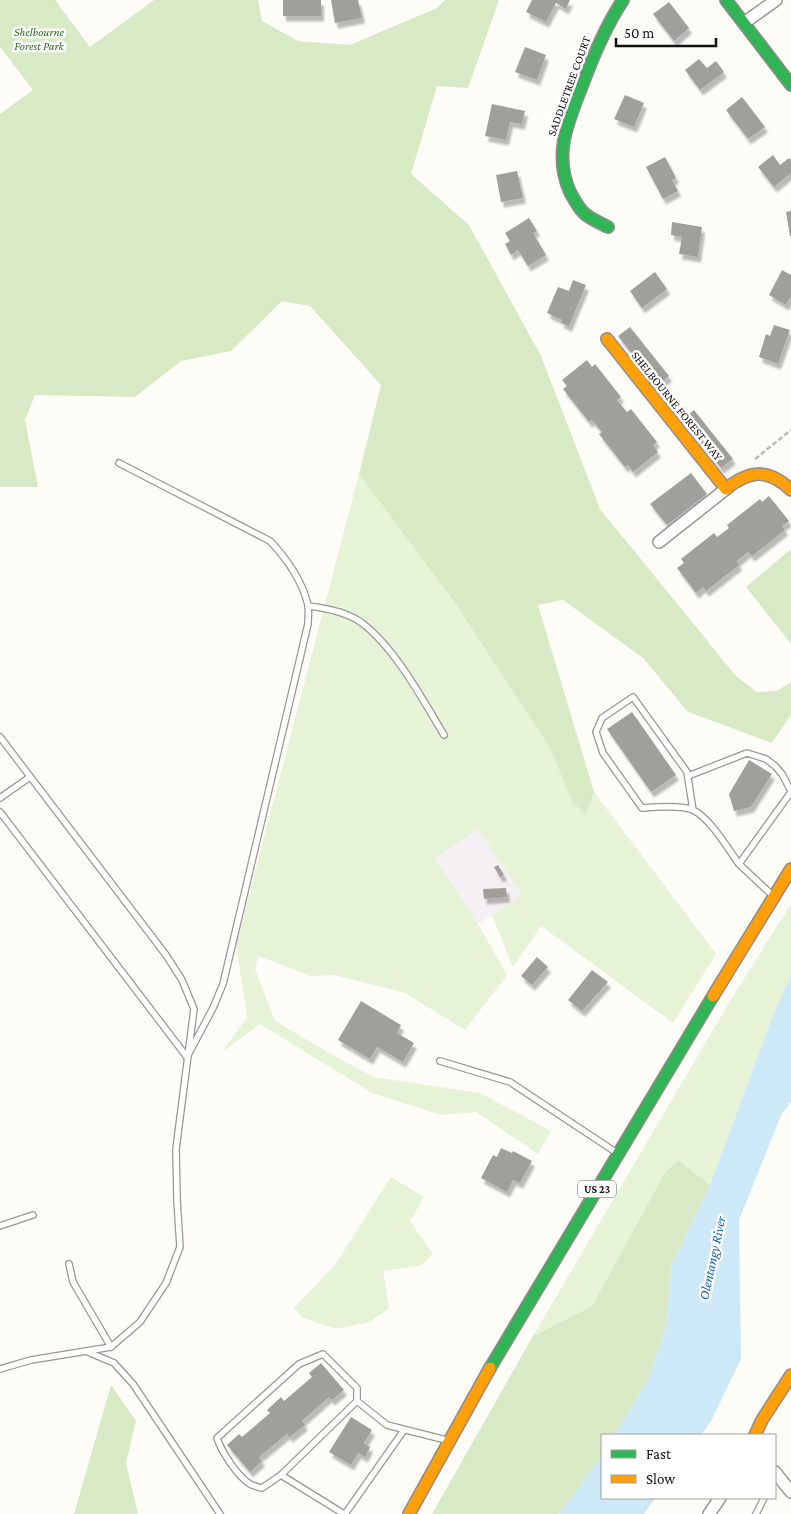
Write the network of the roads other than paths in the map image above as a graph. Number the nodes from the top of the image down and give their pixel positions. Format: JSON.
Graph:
{"nodes":[{"id":1,"x":623,"y":0,"type":"edge"},
{"id":2,"x":726,"y":0,"type":"edge"},
{"id":3,"x":776,"y":0,"type":"edge"},
{"id":4,"x":744,"y":23,"type":"junction"},
{"id":5,"x":791,"y":85,"type":"edge"},
{"id":6,"x":608,"y":227,"type":"dead end"},
{"id":7,"x":607,"y":339,"type":"dead end"},
{"id":8,"x":119,"y":463,"type":"dead end"},
{"id":9,"x":726,"y":489,"type":"junction"},
{"id":10,"x":791,"y":490,"type":"edge"},
{"id":11,"x":659,"y":542,"type":"dead end"},
{"id":12,"x":308,"y":606,"type":"junction"},
{"id":13,"x":444,"y":735,"type":"dead end"},
{"id":14,"x":0,"y":737,"type":"edge"},
{"id":15,"x":688,"y":776,"type":"junction"},
{"id":16,"x":30,"y":777,"type":"junction"},
{"id":17,"x":791,"y":791,"type":"edge"},
{"id":18,"x":0,"y":798,"type":"edge"},
{"id":19,"x":693,"y":810,"type":"junction"},
{"id":20,"x":0,"y":812,"type":"edge"},
{"id":21,"x":739,"y":864,"type":"junction"},
{"id":22,"x":791,"y":868,"type":"edge"},
{"id":23,"x":774,"y":897,"type":"junction"},
{"id":24,"x":187,"y":1057,"type":"junction"},
{"id":25,"x":440,"y":1061,"type":"dead end"},
{"id":26,"x":618,"y":1153,"type":"junction"},
{"id":27,"x":33,"y":1215,"type":"dead end"},
{"id":28,"x":0,"y":1226,"type":"edge"},
{"id":29,"x":69,"y":1264,"type":"dead end"},
{"id":30,"x":110,"y":1347,"type":"junction"},
{"id":31,"x":88,"y":1352,"type":"junction"},
{"id":32,"x":0,"y":1369,"type":"edge"},
{"id":33,"x":791,"y":1375,"type":"edge"},
{"id":34,"x":357,"y":1401,"type":"junction"},
{"id":35,"x":404,"y":1430,"type":"junction"},
{"id":36,"x":755,"y":1434,"type":"edge"},
{"id":37,"x":448,"y":1441,"type":"junction"},
{"id":38,"x":776,"y":1473,"type":"edge"},
{"id":39,"x":281,"y":1475,"type":"junction"},
{"id":40,"x":791,"y":1492,"type":"edge"},
{"id":41,"x":719,"y":1499,"type":"edge"},
{"id":42,"x":764,"y":1499,"type":"edge"},
{"id":43,"x":220,"y":1514,"type":"edge"},
{"id":44,"x":344,"y":1514,"type":"edge"},
{"id":45,"x":409,"y":1514,"type":"edge"},
{"id":46,"x":709,"y":1514,"type":"edge"},
{"id":47,"x":756,"y":1514,"type":"edge"}],
"edges":[{"from":1,"to":6,"type":"main road","name":"SADDLETREE COURT"},
{"from":2,"to":4,"type":"main road"},
{"from":3,"to":4,"type":"street"},
{"from":4,"to":5,"type":"main road"},
{"from":7,"to":9,"type":"main road","name":"SHELBOURNE FOREST WAY"},
{"from":8,"to":12,"type":"lane"},
{"from":9,"to":10,"type":"main road"},
{"from":9,"to":11,"type":"street"},
{"from":12,"to":13,"type":"lane"},
{"from":12,"to":24,"type":"lane"},
{"from":14,"to":16,"type":"lane"},
{"from":15,"to":17,"type":"lane"},
{"from":15,"to":19,"type":"lane"},
{"from":15,"to":19,"type":"lane"},
{"from":16,"to":18,"type":"lane"},
{"from":16,"to":24,"type":"lane"},
{"from":17,"to":21,"type":"lane"},
{"from":19,"to":21,"type":"lane"},
{"from":20,"to":24,"type":"lane"},
{"from":21,"to":23,"type":"lane"},
{"from":22,"to":23,"type":"main road","number":"US 23"},
{"from":23,"to":26,"type":"main road","number":"US 23"},
{"from":24,"to":30,"type":"lane"},
{"from":25,"to":26,"type":"lane"},
{"from":26,"to":37,"type":"main road","number":"US 23"},
{"from":27,"to":28,"type":"lane"},
{"from":29,"to":30,"type":"lane"},
{"from":30,"to":31,"type":"lane"},
{"from":31,"to":32,"type":"lane"},
{"from":31,"to":43,"type":"lane"},
{"from":33,"to":36,"type":"main road"},
{"from":34,"to":35,"type":"lane"},
{"from":34,"to":39,"type":"lane"},
{"from":34,"to":39,"type":"lane"},
{"from":35,"to":37,"type":"lane"},
{"from":35,"to":44,"type":"lane"},
{"from":37,"to":45,"type":"main road","number":"US 23"},
{"from":38,"to":40,"type":"street"},
{"from":39,"to":44,"type":"lane"},
{"from":41,"to":46,"type":"street"},
{"from":42,"to":47,"type":"lane"}]}
